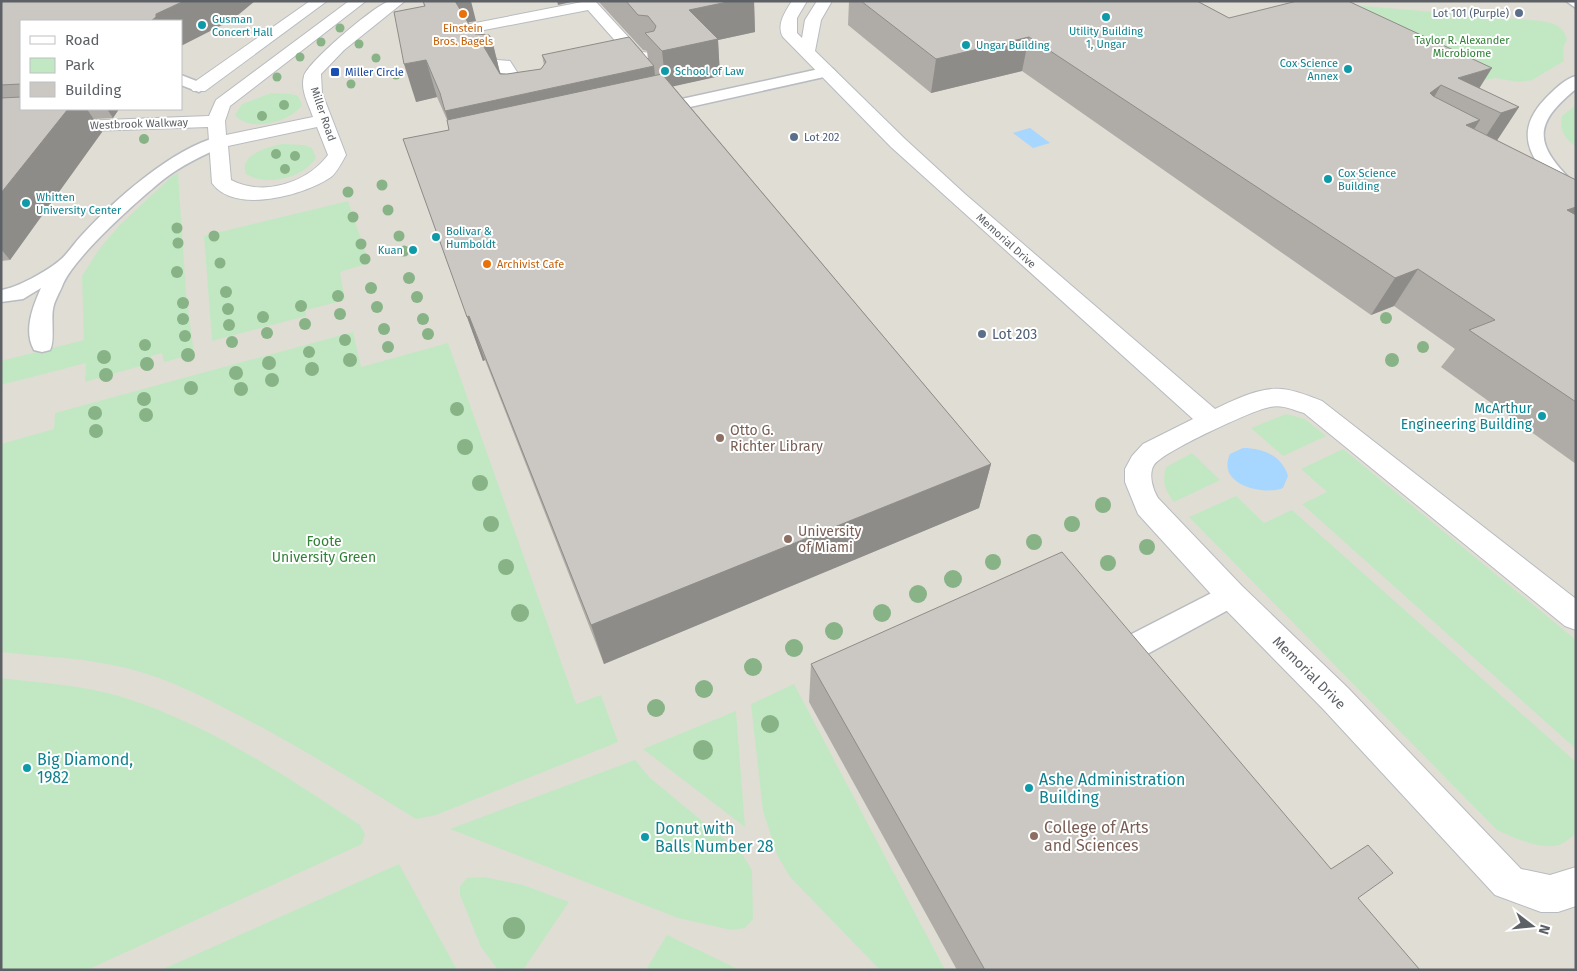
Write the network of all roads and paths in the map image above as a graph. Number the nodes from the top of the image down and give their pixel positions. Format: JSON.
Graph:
{"nodes":[{"id":1,"x":320,"y":1,"type":"edge"},
{"id":2,"x":359,"y":1,"type":"edge"},
{"id":3,"x":398,"y":1,"type":"edge"},
{"id":4,"x":800,"y":1,"type":"edge"},
{"id":5,"x":825,"y":1,"type":"edge"},
{"id":6,"x":1573,"y":1,"type":"edge"},
{"id":7,"x":1576,"y":4,"type":"edge"},
{"id":8,"x":591,"y":5,"type":"joint"},
{"id":9,"x":808,"y":52,"type":"junction"},
{"id":10,"x":828,"y":72,"type":"junction"},
{"id":11,"x":182,"y":80,"type":"edge"},
{"id":12,"x":1576,"y":81,"type":"edge"},
{"id":13,"x":199,"y":87,"type":"junction"},
{"id":14,"x":230,"y":98,"type":"junction"},
{"id":15,"x":641,"y":113,"type":"edge"},
{"id":16,"x":324,"y":120,"type":"junction"},
{"id":17,"x":216,"y":121,"type":"junction"},
{"id":18,"x":1,"y":130,"type":"edge"},
{"id":19,"x":218,"y":142,"type":"junction"},
{"id":20,"x":1531,"y":168,"type":"edge"},
{"id":21,"x":1551,"y":170,"type":"junction"},
{"id":22,"x":1576,"y":195,"type":"edge"},
{"id":23,"x":67,"y":265,"type":"junction"},
{"id":24,"x":1,"y":296,"type":"edge"},
{"id":25,"x":42,"y":345,"type":"dead end"},
{"id":26,"x":1212,"y":421,"type":"junction"},
{"id":27,"x":1231,"y":595,"type":"junction"},
{"id":28,"x":1576,"y":617,"type":"edge"},
{"id":29,"x":1128,"y":650,"type":"edge"},
{"id":30,"x":1576,"y":886,"type":"edge"}],
"edges":[{"from":1,"to":13,"type":"street"},
{"from":2,"to":14,"type":"street"},
{"from":3,"to":16,"type":"street","name":"Miller Road"},
{"from":4,"to":9,"type":"street","name":"Memorial Drive"},
{"from":5,"to":9,"type":"street"},
{"from":6,"to":7,"type":"lane"},
{"from":8,"to":8,"type":"street"},
{"from":9,"to":10,"type":"street","name":"Memorial Drive"},
{"from":10,"to":15,"type":"lane"},
{"from":10,"to":26,"type":"street","name":"Memorial Drive"},
{"from":11,"to":13,"type":"lane"},
{"from":12,"to":21,"type":"lane"},
{"from":13,"to":14,"type":"street"},
{"from":14,"to":17,"type":"street"},
{"from":16,"to":19,"type":"street"},
{"from":16,"to":19,"type":"street","name":"Miller Road"},
{"from":17,"to":18,"type":"street","name":"Westbrook Walkway"},
{"from":17,"to":19,"type":"street","name":"Miller Road"},
{"from":19,"to":23,"type":"lane"},
{"from":20,"to":21,"type":"lane"},
{"from":21,"to":22,"type":"lane"},
{"from":23,"to":24,"type":"lane"},
{"from":23,"to":25,"type":"lane"},
{"from":26,"to":27,"type":"street","name":"Memorial Drive"},
{"from":26,"to":28,"type":"street","name":"Memorial Drive"},
{"from":27,"to":29,"type":"lane"},
{"from":27,"to":30,"type":"street","name":"Memorial Drive"}]}
